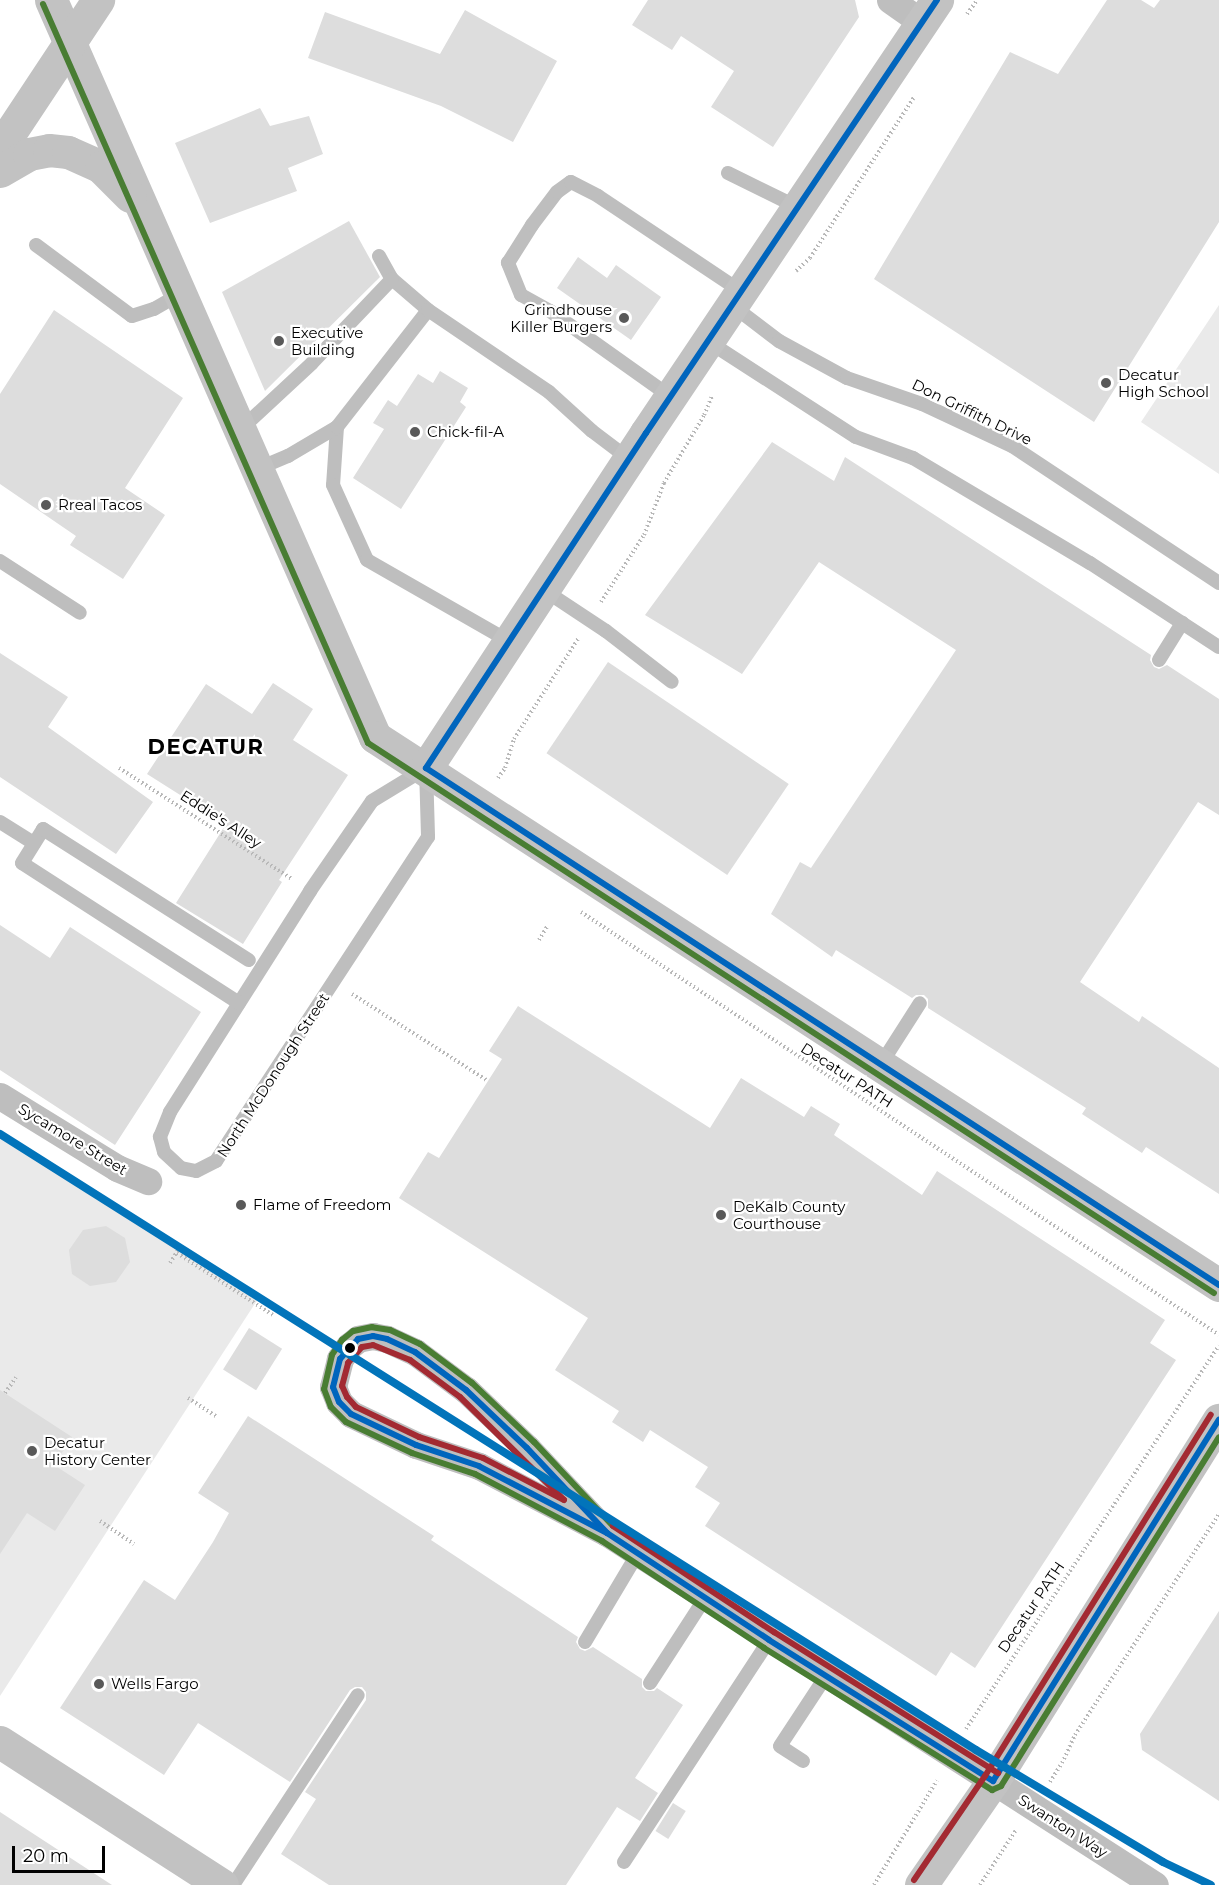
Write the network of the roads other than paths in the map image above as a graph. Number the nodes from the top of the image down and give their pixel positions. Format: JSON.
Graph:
{"nodes":[{"id":1,"x":51,"y":0,"type":"edge"},
{"id":2,"x":98,"y":0,"type":"edge"},
{"id":3,"x":890,"y":0,"type":"edge"},
{"id":4,"x":930,"y":11,"type":"edge"},
{"id":5,"x":69,"y":44,"type":"junction"},
{"id":6,"x":0,"y":148,"type":"edge"},
{"id":7,"x":0,"y":171,"type":"edge"},
{"id":8,"x":728,"y":173,"type":"dead end"},
{"id":9,"x":799,"y":208,"type":"junction"},
{"id":10,"x":149,"y":221,"type":"junction"},
{"id":11,"x":36,"y":245,"type":"dead end"},
{"id":12,"x":379,"y":256,"type":"dead end"},
{"id":13,"x":392,"y":279,"type":"junction"},
{"id":14,"x":181,"y":294,"type":"junction"},
{"id":15,"x":738,"y":299,"type":"junction"},
{"id":16,"x":428,"y":310,"type":"junction"},
{"id":17,"x":709,"y":342,"type":"junction"},
{"id":18,"x":671,"y":397,"type":"junction"},
{"id":19,"x":337,"y":427,"type":"junction"},
{"id":20,"x":240,"y":430,"type":"junction"},
{"id":21,"x":629,"y":459,"type":"junction"},
{"id":22,"x":257,"y":469,"type":"junction"},
{"id":23,"x":0,"y":561,"type":"edge"},
{"id":24,"x":1219,"y":583,"type":"edge"},
{"id":25,"x":544,"y":590,"type":"junction"},
{"id":26,"x":80,"y":613,"type":"dead end"},
{"id":27,"x":1182,"y":623,"type":"junction"},
{"id":28,"x":510,"y":642,"type":"junction"},
{"id":29,"x":1219,"y":647,"type":"edge"},
{"id":30,"x":1159,"y":660,"type":"dead end"},
{"id":31,"x":672,"y":682,"type":"dead end"},
{"id":32,"x":426,"y":768,"type":"junction"},
{"id":33,"x":0,"y":822,"type":"edge"},
{"id":34,"x":34,"y":843,"type":"junction"},
{"id":35,"x":249,"y":960,"type":"dead end"},
{"id":36,"x":239,"y":1003,"type":"junction"},
{"id":37,"x":920,"y":1003,"type":"dead end"},
{"id":38,"x":880,"y":1064,"type":"junction"},
{"id":39,"x":0,"y":1096,"type":"edge"},
{"id":40,"x":148,"y":1181,"type":"dead end"},
{"id":41,"x":1219,"y":1285,"type":"edge"},
{"id":42,"x":1219,"y":1420,"type":"edge"},
{"id":43,"x":608,"y":1533,"type":"junction"},
{"id":44,"x":638,"y":1553,"type":"junction"},
{"id":45,"x":705,"y":1598,"type":"junction"},
{"id":46,"x":769,"y":1640,"type":"junction"},
{"id":47,"x":585,"y":1642,"type":"dead end"},
{"id":48,"x":826,"y":1676,"type":"junction"},
{"id":49,"x":650,"y":1683,"type":"dead end"},
{"id":50,"x":358,"y":1695,"type":"dead end"},
{"id":51,"x":0,"y":1742,"type":"edge"},
{"id":52,"x":803,"y":1761,"type":"dead end"},
{"id":53,"x":993,"y":1780,"type":"junction"},
{"id":54,"x":624,"y":1862,"type":"dead end"},
{"id":55,"x":222,"y":1885,"type":"edge"},
{"id":56,"x":233,"y":1885,"type":"edge"},
{"id":57,"x":921,"y":1885,"type":"edge"},
{"id":58,"x":1155,"y":1885,"type":"edge"}],
"edges":[{"from":1,"to":5,"type":"street"},
{"from":2,"to":5,"type":"street"},
{"from":3,"to":4,"type":"street"},
{"from":4,"to":9,"type":"street","name":"North McDonough Street"},
{"from":5,"to":6,"type":"street"},
{"from":5,"to":10,"type":"street"},
{"from":7,"to":10,"type":"street"},
{"from":8,"to":9,"type":"lane"},
{"from":9,"to":15,"type":"street","name":"North McDonough Street"},
{"from":10,"to":14,"type":"street"},
{"from":11,"to":14,"type":"lane"},
{"from":12,"to":13,"type":"lane"},
{"from":13,"to":16,"type":"lane"},
{"from":13,"to":20,"type":"lane"},
{"from":14,"to":20,"type":"street"},
{"from":15,"to":17,"type":"street","name":"North McDonough Street"},
{"from":15,"to":18,"type":"lane","name":"Don Griffith Drive"},
{"from":15,"to":24,"type":"lane","name":"Don Griffith Drive"},
{"from":16,"to":19,"type":"lane"},
{"from":16,"to":21,"type":"lane"},
{"from":17,"to":18,"type":"street","name":"North McDonough Street"},
{"from":17,"to":27,"type":"lane"},
{"from":18,"to":21,"type":"street","name":"North McDonough Street"},
{"from":19,"to":22,"type":"lane"},
{"from":19,"to":28,"type":"lane"},
{"from":20,"to":22,"type":"street"},
{"from":21,"to":25,"type":"street","name":"North McDonough Street"},
{"from":22,"to":32,"type":"street"},
{"from":23,"to":26,"type":"lane"},
{"from":25,"to":28,"type":"street","name":"North McDonough Street"},
{"from":25,"to":31,"type":"lane"},
{"from":27,"to":29,"type":"lane"},
{"from":27,"to":30,"type":"lane"},
{"from":28,"to":32,"type":"street","name":"North McDonough Street"},
{"from":32,"to":36,"type":"lane","name":"North McDonough Street"},
{"from":32,"to":36,"type":"lane","name":"North McDonough Street"},
{"from":32,"to":38,"type":"street"},
{"from":33,"to":34,"type":"lane"},
{"from":34,"to":35,"type":"lane"},
{"from":34,"to":36,"type":"lane"},
{"from":37,"to":38,"type":"lane"},
{"from":38,"to":41,"type":"street"},
{"from":39,"to":40,"type":"street","name":"Sycamore Street"},
{"from":42,"to":53,"type":"street"},
{"from":43,"to":43,"type":"street","name":"Swanton Way"},
{"from":43,"to":44,"type":"street","name":"Swanton Way"},
{"from":44,"to":45,"type":"street","name":"Swanton Way"},
{"from":44,"to":47,"type":"lane"},
{"from":45,"to":46,"type":"street","name":"Swanton Way"},
{"from":45,"to":49,"type":"lane"},
{"from":46,"to":48,"type":"street","name":"Swanton Way"},
{"from":46,"to":54,"type":"lane"},
{"from":48,"to":52,"type":"lane"},
{"from":48,"to":53,"type":"street","name":"Swanton Way"},
{"from":50,"to":56,"type":"lane"},
{"from":51,"to":55,"type":"street"},
{"from":53,"to":57,"type":"street"},
{"from":53,"to":58,"type":"street","name":"Swanton Way"}]}
